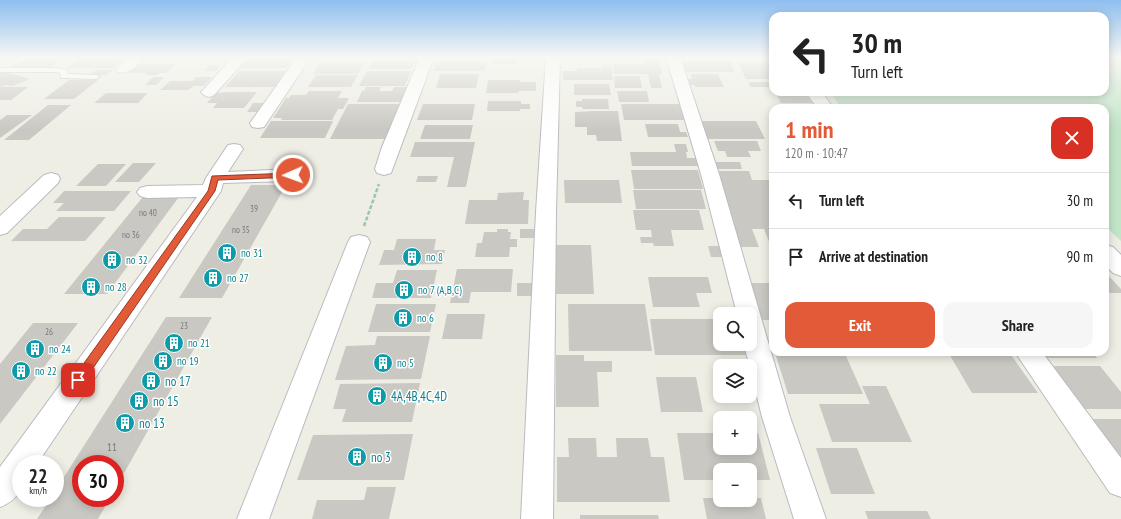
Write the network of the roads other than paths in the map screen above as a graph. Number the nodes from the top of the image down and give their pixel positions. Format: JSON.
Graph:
{"nodes":[{"id":1,"x":219,"y":81,"type":"edge"},
{"id":2,"x":287,"y":81,"type":"edge"},
{"id":3,"x":417,"y":81,"type":"edge"},
{"id":4,"x":553,"y":81,"type":"edge"},
{"id":5,"x":681,"y":81,"type":"edge"},
{"id":6,"x":209,"y":92,"type":"dead end"},
{"id":7,"x":258,"y":123,"type":"dead end"},
{"id":8,"x":234,"y":150,"type":"dead end"},
{"id":9,"x":384,"y":169,"type":"road end"},
{"id":10,"x":293,"y":175,"type":"dead end"},
{"id":11,"x":51,"y":179,"type":"dead end"},
{"id":12,"x":213,"y":185,"type":"junction"},
{"id":13,"x":147,"y":192,"type":"dead end"},
{"id":14,"x":0,"y":228,"type":"edge"},
{"id":15,"x":359,"y":242,"type":"road end"},
{"id":16,"x":1109,"y":256,"type":"edge"},
{"id":17,"x":1121,"y":268,"type":"edge"},
{"id":18,"x":747,"y":307,"type":"edge"},
{"id":19,"x":757,"y":345,"type":"edge"},
{"id":20,"x":1031,"y":356,"type":"edge"},
{"id":21,"x":1121,"y":483,"type":"edge"},
{"id":22,"x":0,"y":492,"type":"edge"},
{"id":23,"x":254,"y":519,"type":"edge"},
{"id":24,"x":537,"y":519,"type":"edge"},
{"id":25,"x":810,"y":519,"type":"edge"}],
"edges":[{"from":1,"to":6,"type":"street"},
{"from":2,"to":7,"type":"street"},
{"from":3,"to":9,"type":"street"},
{"from":4,"to":24,"type":"street"},
{"from":5,"to":18,"type":"street"},
{"from":8,"to":12,"type":"street"},
{"from":10,"to":12,"type":"street"},
{"from":11,"to":14,"type":"street"},
{"from":12,"to":13,"type":"street"},
{"from":12,"to":22,"type":"street"},
{"from":15,"to":23,"type":"street"},
{"from":16,"to":17,"type":"street"},
{"from":19,"to":25,"type":"street"},
{"from":20,"to":21,"type":"street"}]}
